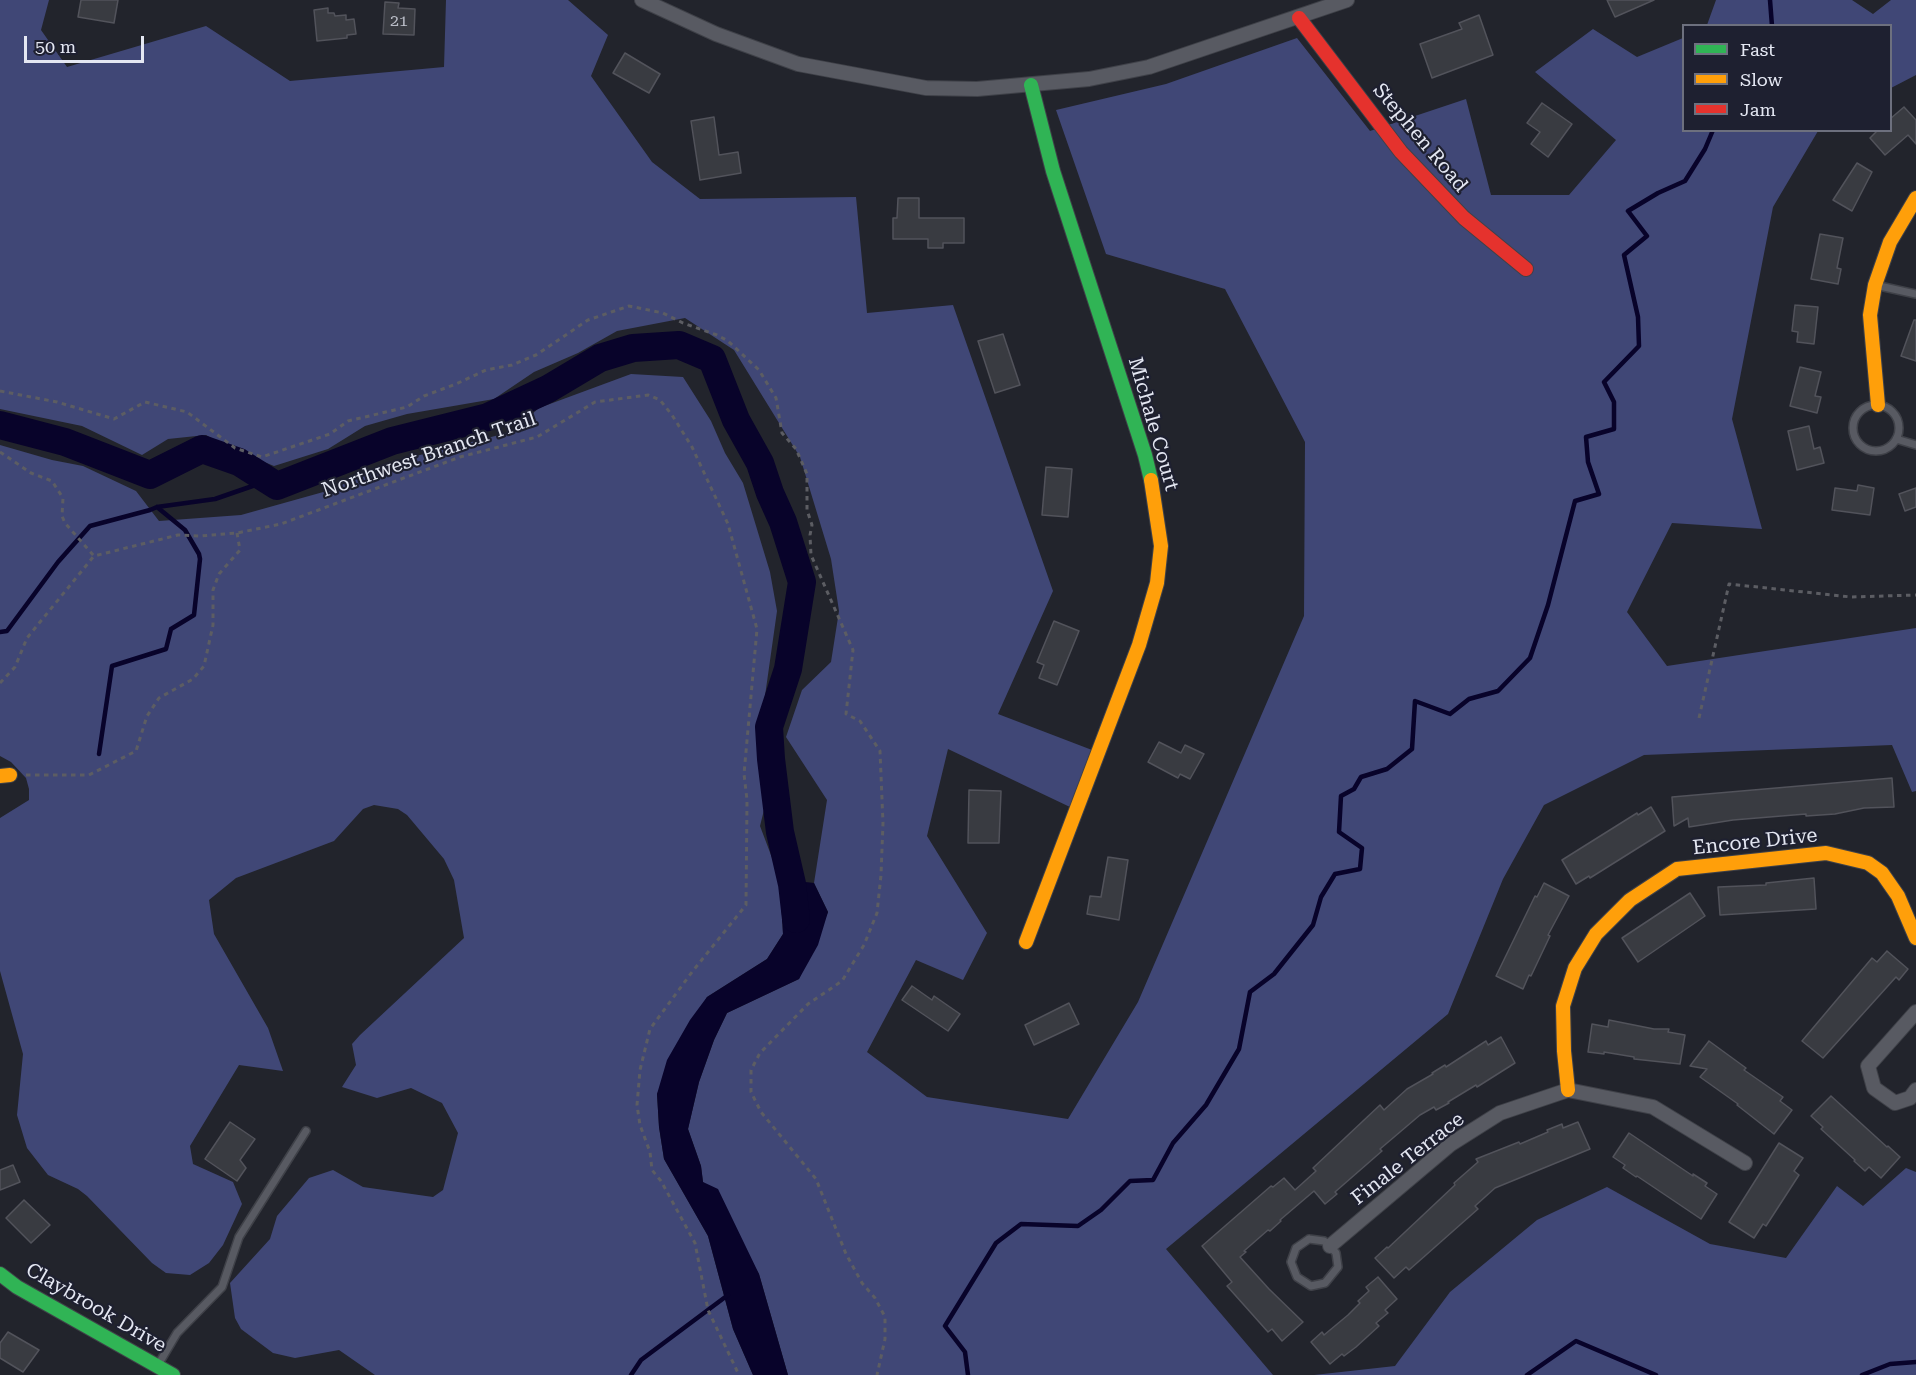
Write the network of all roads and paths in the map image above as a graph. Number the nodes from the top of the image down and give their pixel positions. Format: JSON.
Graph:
{"nodes":[{"id":1,"x":642,"y":0,"type":"edge"},
{"id":2,"x":1347,"y":0,"type":"edge"},
{"id":3,"x":1299,"y":18,"type":"junction"},
{"id":4,"x":1031,"y":85,"type":"junction"},
{"id":5,"x":1916,"y":198,"type":"edge"},
{"id":6,"x":1526,"y":269,"type":"dead end"},
{"id":7,"x":1875,"y":285,"type":"junction"},
{"id":8,"x":1916,"y":294,"type":"edge"},
{"id":9,"x":0,"y":391,"type":"edge"},
{"id":10,"x":1878,"y":405,"type":"junction"},
{"id":11,"x":1896,"y":439,"type":"junction"},
{"id":12,"x":1916,"y":445,"type":"edge"},
{"id":13,"x":0,"y":452,"type":"edge"},
{"id":14,"x":237,"y":533,"type":"junction"},
{"id":15,"x":94,"y":556,"type":"junction"},
{"id":16,"x":1916,"y":595,"type":"edge"},
{"id":17,"x":0,"y":683,"type":"edge"},
{"id":18,"x":1699,"y":718,"type":"dead end"},
{"id":19,"x":5,"y":775,"type":"edge"},
{"id":20,"x":1916,"y":938,"type":"edge"},
{"id":21,"x":1026,"y":942,"type":"dead end"},
{"id":22,"x":1916,"y":1012,"type":"edge"},
{"id":23,"x":1569,"y":1090,"type":"junction"},
{"id":24,"x":1916,"y":1090,"type":"edge"},
{"id":25,"x":306,"y":1131,"type":"dead end"},
{"id":26,"x":1745,"y":1163,"type":"dead end"},
{"id":27,"x":1330,"y":1246,"type":"junction"},
{"id":28,"x":0,"y":1274,"type":"edge"},
{"id":29,"x":155,"y":1371,"type":"edge"},
{"id":30,"x":173,"y":1375,"type":"edge"},
{"id":31,"x":739,"y":1375,"type":"edge"},
{"id":32,"x":877,"y":1375,"type":"edge"}],
"edges":[{"from":1,"to":4,"type":"street"},
{"from":2,"to":3,"type":"street"},
{"from":3,"to":4,"type":"street"},
{"from":3,"to":6,"type":"street","name":"Stephen Road"},
{"from":4,"to":21,"type":"street","name":"Michale Court"},
{"from":5,"to":7,"type":"street"},
{"from":7,"to":8,"type":"lane"},
{"from":7,"to":10,"type":"street"},
{"from":9,"to":32,"type":"path"},
{"from":10,"to":11,"type":"lane"},
{"from":10,"to":11,"type":"lane"},
{"from":11,"to":12,"type":"lane"},
{"from":13,"to":15,"type":"path"},
{"from":14,"to":15,"type":"path","name":"Northwest Branch Trail"},
{"from":14,"to":19,"type":"path"},
{"from":14,"to":31,"type":"path","name":"Northwest Branch Trail"},
{"from":15,"to":17,"type":"path"},
{"from":16,"to":18,"type":"path"},
{"from":20,"to":23,"type":"street","name":"Encore Drive"},
{"from":22,"to":24,"type":"street"},
{"from":23,"to":26,"type":"street","name":"Finale Terrace"},
{"from":23,"to":27,"type":"street","name":"Finale Terrace"},
{"from":25,"to":29,"type":"lane"},
{"from":27,"to":27,"type":"lane"},
{"from":28,"to":29,"type":"street","name":"Claybrook Drive"},
{"from":29,"to":30,"type":"street","name":"Claybrook Drive"}]}
